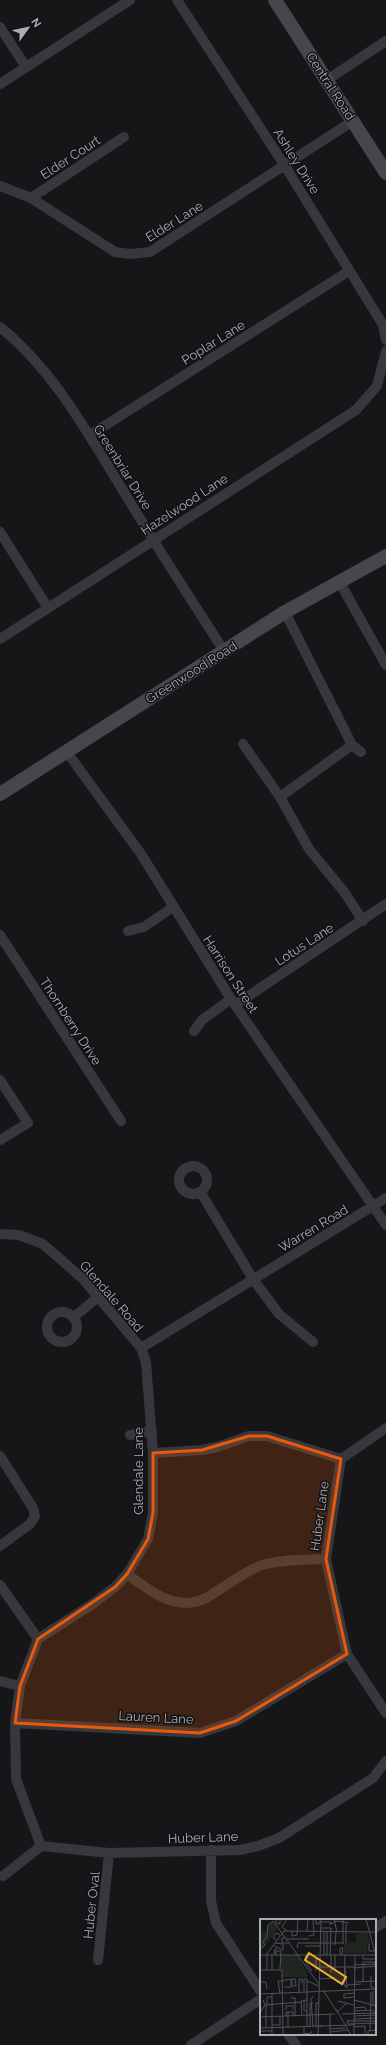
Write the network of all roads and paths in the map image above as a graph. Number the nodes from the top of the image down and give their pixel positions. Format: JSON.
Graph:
{"nodes":[{"id":1,"x":130,"y":0,"type":"edge"},
{"id":2,"x":177,"y":0,"type":"edge"},
{"id":3,"x":276,"y":0,"type":"edge"},
{"id":4,"x":0,"y":27,"type":"edge"},
{"id":5,"x":386,"y":41,"type":"edge"},
{"id":6,"x":26,"y":67,"type":"junction"},
{"id":7,"x":327,"y":80,"type":"junction"},
{"id":8,"x":0,"y":84,"type":"edge"},
{"id":9,"x":353,"y":121,"type":"junction"},
{"id":10,"x":124,"y":137,"type":"dead end"},
{"id":11,"x":285,"y":166,"type":"junction"},
{"id":12,"x":386,"y":173,"type":"edge"},
{"id":13,"x":0,"y":186,"type":"edge"},
{"id":14,"x":31,"y":198,"type":"junction"},
{"id":15,"x":349,"y":270,"type":"junction"},
{"id":16,"x":0,"y":327,"type":"edge"},
{"id":17,"x":386,"y":340,"type":"edge"},
{"id":18,"x":386,"y":351,"type":"edge"},
{"id":19,"x":382,"y":388,"type":"edge"},
{"id":20,"x":90,"y":436,"type":"junction"},
{"id":21,"x":0,"y":532,"type":"edge"},
{"id":22,"x":153,"y":539,"type":"junction"},
{"id":23,"x":386,"y":556,"type":"edge"},
{"id":24,"x":339,"y":581,"type":"junction"},
{"id":25,"x":48,"y":608,"type":"junction"},
{"id":26,"x":285,"y":612,"type":"junction"},
{"id":27,"x":0,"y":638,"type":"edge"},
{"id":28,"x":224,"y":651,"type":"junction"},
{"id":29,"x":386,"y":665,"type":"edge"},
{"id":30,"x":243,"y":744,"type":"dead end"},
{"id":31,"x":352,"y":745,"type":"junction"},
{"id":32,"x":361,"y":752,"type":"dead end"},
{"id":33,"x":69,"y":755,"type":"dead end"},
{"id":34,"x":0,"y":794,"type":"edge"},
{"id":35,"x":280,"y":797,"type":"junction"},
{"id":36,"x":386,"y":904,"type":"edge"},
{"id":37,"x":173,"y":907,"type":"junction"},
{"id":38,"x":363,"y":921,"type":"junction"},
{"id":39,"x":128,"y":931,"type":"dead end"},
{"id":40,"x":0,"y":935,"type":"edge"},
{"id":41,"x":233,"y":1002,"type":"junction"},
{"id":42,"x":194,"y":1031,"type":"dead end"},
{"id":43,"x":0,"y":1080,"type":"edge"},
{"id":44,"x":121,"y":1121,"type":"dead end"},
{"id":45,"x":0,"y":1140,"type":"edge"},
{"id":46,"x":201,"y":1193,"type":"dead end"},
{"id":47,"x":386,"y":1198,"type":"edge"},
{"id":48,"x":373,"y":1206,"type":"junction"},
{"id":49,"x":386,"y":1225,"type":"edge"},
{"id":50,"x":0,"y":1234,"type":"edge"},
{"id":51,"x":253,"y":1279,"type":"junction"},
{"id":52,"x":99,"y":1296,"type":"junction"},
{"id":53,"x":73,"y":1318,"type":"dead end"},
{"id":54,"x":313,"y":1342,"type":"dead end"},
{"id":55,"x":141,"y":1348,"type":"junction"},
{"id":56,"x":386,"y":1428,"type":"edge"},
{"id":57,"x":152,"y":1432,"type":"junction"},
{"id":58,"x":130,"y":1436,"type":"dead end"},
{"id":59,"x":153,"y":1453,"type":"junction"},
{"id":60,"x":0,"y":1456,"type":"edge"},
{"id":61,"x":341,"y":1460,"type":"junction"},
{"id":62,"x":0,"y":1546,"type":"edge"},
{"id":63,"x":326,"y":1559,"type":"junction"},
{"id":64,"x":127,"y":1574,"type":"junction"},
{"id":65,"x":0,"y":1585,"type":"edge"},
{"id":66,"x":38,"y":1639,"type":"junction"},
{"id":67,"x":346,"y":1654,"type":"junction"},
{"id":68,"x":0,"y":1681,"type":"edge"},
{"id":69,"x":20,"y":1686,"type":"junction"},
{"id":70,"x":386,"y":1713,"type":"edge"},
{"id":71,"x":15,"y":1723,"type":"junction"},
{"id":72,"x":386,"y":1761,"type":"edge"},
{"id":73,"x":41,"y":1846,"type":"junction"},
{"id":74,"x":211,"y":1850,"type":"junction"},
{"id":75,"x":109,"y":1853,"type":"junction"},
{"id":76,"x":3,"y":1876,"type":"dead end"},
{"id":77,"x":386,"y":1921,"type":"edge"},
{"id":78,"x":376,"y":1927,"type":"edge"},
{"id":79,"x":98,"y":1960,"type":"dead end"},
{"id":80,"x":260,"y":1990,"type":"edge"},
{"id":81,"x":260,"y":2001,"type":"edge"},
{"id":82,"x":289,"y":2035,"type":"edge"},
{"id":83,"x":190,"y":2045,"type":"edge"},
{"id":84,"x":296,"y":2045,"type":"edge"}],
"edges":[{"from":1,"to":6,"type":"street"},
{"from":2,"to":11,"type":"street","name":"Ashley Drive"},
{"from":3,"to":7,"type":"main road","name":"Central Road"},
{"from":4,"to":6,"type":"street"},
{"from":5,"to":7,"type":"street"},
{"from":6,"to":8,"type":"street"},
{"from":7,"to":9,"type":"main road","name":"Central Road"},
{"from":9,"to":11,"type":"street","name":"Elder Lane"},
{"from":9,"to":12,"type":"main road","name":"Central Road"},
{"from":10,"to":14,"type":"street","name":"Elder Court"},
{"from":11,"to":14,"type":"street","name":"Elder Lane"},
{"from":11,"to":15,"type":"street","name":"Ashley Drive"},
{"from":13,"to":14,"type":"street","name":"Elder Lane"},
{"from":15,"to":17,"type":"street","name":"Ashley Drive"},
{"from":15,"to":20,"type":"street","name":"Poplar Lane"},
{"from":16,"to":20,"type":"street","name":"Greenbriar Drive"},
{"from":18,"to":19,"type":"street"},
{"from":19,"to":22,"type":"street","name":"Hazelwood Lane"},
{"from":20,"to":22,"type":"street","name":"Greenbriar Drive"},
{"from":21,"to":25,"type":"street"},
{"from":22,"to":25,"type":"street","name":"Hazelwood Lane"},
{"from":22,"to":28,"type":"street","name":"Greenbriar Drive"},
{"from":23,"to":24,"type":"main road","name":"Greenwood Road"},
{"from":24,"to":26,"type":"main road","name":"Greenwood Road"},
{"from":24,"to":29,"type":"street"},
{"from":25,"to":27,"type":"street","name":"Hazelwood Lane"},
{"from":26,"to":28,"type":"main road","name":"Greenwood Road"},
{"from":26,"to":31,"type":"street"},
{"from":28,"to":34,"type":"main road","name":"Greenwood Road"},
{"from":30,"to":35,"type":"street"},
{"from":31,"to":32,"type":"street"},
{"from":31,"to":35,"type":"street"},
{"from":33,"to":37,"type":"street","name":"Harrison Street"},
{"from":35,"to":38,"type":"street"},
{"from":36,"to":38,"type":"street","name":"Lotus Lane"},
{"from":37,"to":39,"type":"street"},
{"from":37,"to":41,"type":"street","name":"Harrison Street"},
{"from":38,"to":41,"type":"street","name":"Lotus Lane"},
{"from":40,"to":44,"type":"street","name":"Thornberry Drive"},
{"from":41,"to":42,"type":"street","name":"Lotus Lane"},
{"from":41,"to":48,"type":"street","name":"Harrison Street"},
{"from":43,"to":45,"type":"street"},
{"from":46,"to":51,"type":"street"},
{"from":47,"to":48,"type":"street","name":"Warren Road"},
{"from":48,"to":49,"type":"street","name":"Harrison Street"},
{"from":48,"to":51,"type":"street","name":"Warren Road"},
{"from":50,"to":52,"type":"street","name":"Glendale Road"},
{"from":51,"to":54,"type":"street"},
{"from":51,"to":55,"type":"street","name":"Warren Road"},
{"from":52,"to":53,"type":"street"},
{"from":52,"to":55,"type":"street","name":"Glendale Road"},
{"from":55,"to":57,"type":"street","name":"Glendale Lane"},
{"from":56,"to":61,"type":"street"},
{"from":57,"to":58,"type":"street"},
{"from":57,"to":59,"type":"street","name":"Glendale Lane"},
{"from":59,"to":61,"type":"street"},
{"from":59,"to":64,"type":"street","name":"Glendale Lane"},
{"from":60,"to":62,"type":"street"},
{"from":61,"to":63,"type":"street","name":"Huber Lane"},
{"from":63,"to":64,"type":"street"},
{"from":63,"to":67,"type":"street","name":"Huber Lane"},
{"from":64,"to":66,"type":"street","name":"Glendale Lane"},
{"from":65,"to":66,"type":"street"},
{"from":66,"to":69,"type":"street"},
{"from":67,"to":70,"type":"street","name":"Huber Lane"},
{"from":67,"to":71,"type":"street","name":"Lauren Lane"},
{"from":68,"to":69,"type":"street"},
{"from":69,"to":71,"type":"street"},
{"from":71,"to":73,"type":"street"},
{"from":72,"to":74,"type":"street","name":"Huber Lane"},
{"from":73,"to":75,"type":"street","name":"Huber Lane"},
{"from":73,"to":76,"type":"street"},
{"from":74,"to":75,"type":"street","name":"Huber Lane"},
{"from":74,"to":80,"type":"street"},
{"from":75,"to":79,"type":"street","name":"Huber Oval"},
{"from":77,"to":78,"type":"street"},
{"from":81,"to":83,"type":"street"},
{"from":82,"to":84,"type":"street"}]}
